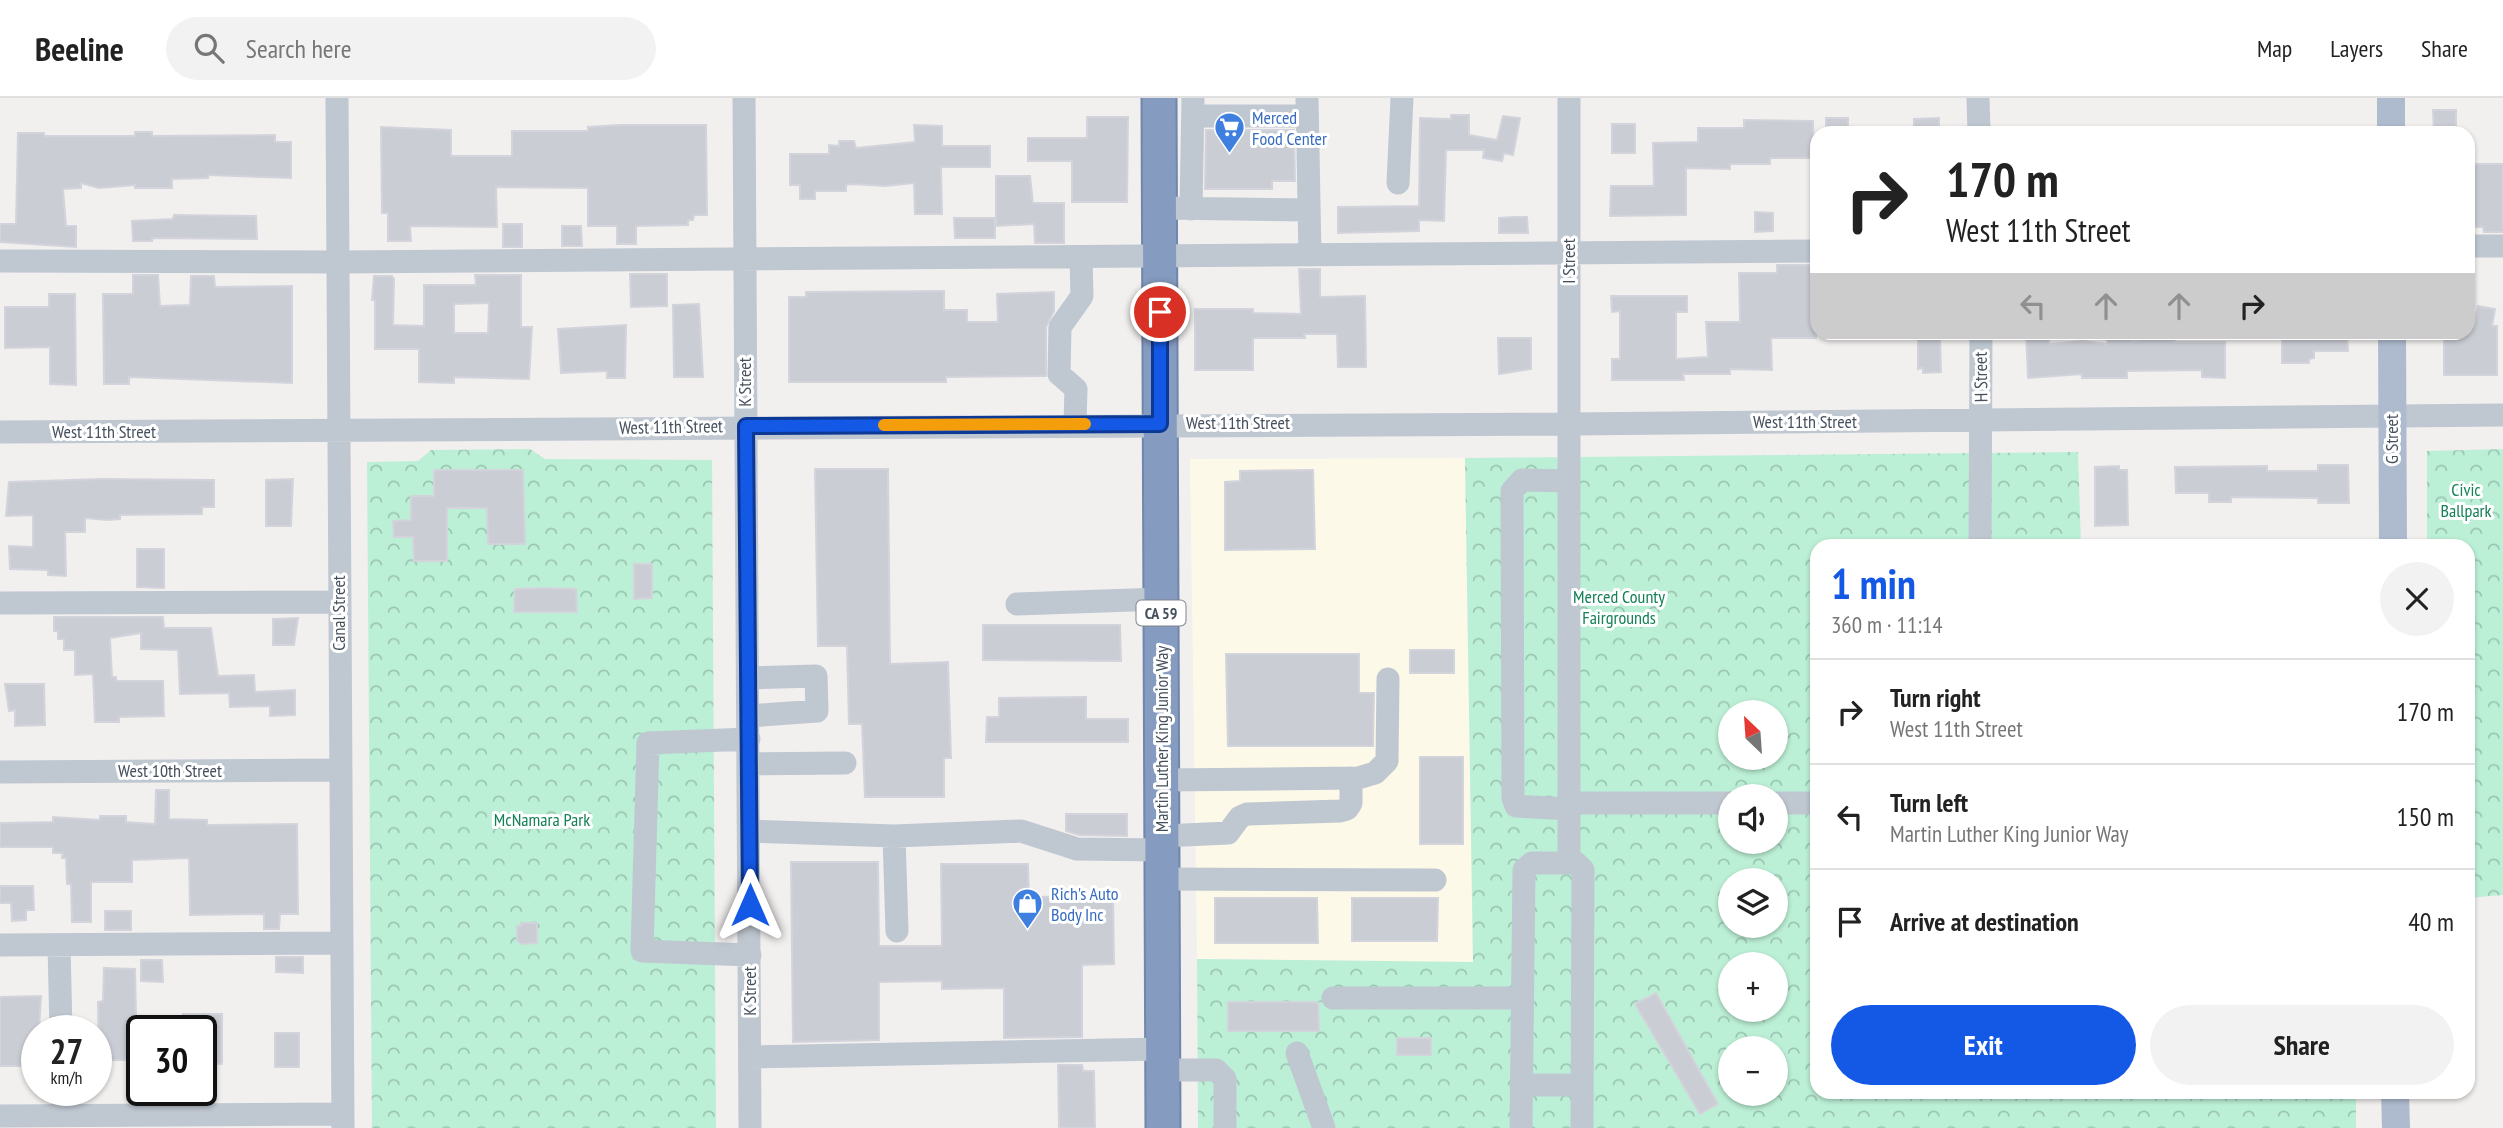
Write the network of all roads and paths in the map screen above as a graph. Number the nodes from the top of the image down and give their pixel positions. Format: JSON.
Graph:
{"nodes":[{"id":1,"x":337,"y":98,"type":"edge"},
{"id":2,"x":744,"y":98,"type":"edge"},
{"id":3,"x":1159,"y":98,"type":"edge"},
{"id":4,"x":1402,"y":98,"type":"edge"},
{"id":5,"x":1569,"y":98,"type":"edge"},
{"id":6,"x":1978,"y":98,"type":"edge"},
{"id":7,"x":2391,"y":98,"type":"edge"},
{"id":8,"x":1193,"y":107,"type":"edge"},
{"id":9,"x":1307,"y":107,"type":"edge"},
{"id":10,"x":1979,"y":126,"type":"edge"},
{"id":11,"x":2391,"y":126,"type":"edge"},
{"id":12,"x":1192,"y":162,"type":"junction"},
{"id":13,"x":1159,"y":163,"type":"junction"},
{"id":14,"x":1398,"y":183,"type":"dead end"},
{"id":15,"x":1175,"y":208,"type":"junction"},
{"id":16,"x":1309,"y":210,"type":"junction"},
{"id":17,"x":2475,"y":246,"type":"edge"},
{"id":18,"x":2503,"y":246,"type":"edge"},
{"id":19,"x":1810,"y":251,"type":"edge"},
{"id":20,"x":1569,"y":253,"type":"junction"},
{"id":21,"x":1310,"y":255,"type":"junction"},
{"id":22,"x":1159,"y":256,"type":"junction"},
{"id":23,"x":1082,"y":257,"type":"junction"},
{"id":24,"x":745,"y":259,"type":"junction"},
{"id":25,"x":0,"y":261,"type":"edge"},
{"id":26,"x":338,"y":262,"type":"junction"},
{"id":27,"x":1980,"y":340,"type":"edge"},
{"id":28,"x":2392,"y":340,"type":"edge"},
{"id":29,"x":2503,"y":415,"type":"edge"},
{"id":30,"x":2392,"y":417,"type":"junction"},
{"id":31,"x":1981,"y":421,"type":"junction"},
{"id":32,"x":1075,"y":424,"type":"junction"},
{"id":33,"x":1160,"y":424,"type":"junction"},
{"id":34,"x":1570,"y":424,"type":"junction"},
{"id":35,"x":746,"y":426,"type":"junction"},
{"id":36,"x":338,"y":431,"type":"junction"},
{"id":37,"x":0,"y":432,"type":"edge"},
{"id":38,"x":1569,"y":481,"type":"junction"},
{"id":39,"x":1980,"y":539,"type":"edge"},
{"id":40,"x":2393,"y":539,"type":"edge"},
{"id":41,"x":1161,"y":599,"type":"junction"},
{"id":42,"x":339,"y":602,"type":"junction"},
{"id":43,"x":0,"y":603,"type":"edge"},
{"id":44,"x":1017,"y":604,"type":"dead end"},
{"id":45,"x":748,"y":678,"type":"junction"},
{"id":46,"x":1388,"y":679,"type":"dead end"},
{"id":47,"x":749,"y":728,"type":"junction"},
{"id":48,"x":845,"y":763,"type":"dead end"},
{"id":49,"x":750,"y":764,"type":"junction"},
{"id":50,"x":340,"y":769,"type":"junction"},
{"id":51,"x":0,"y":772,"type":"edge"},
{"id":52,"x":1351,"y":778,"type":"junction"},
{"id":53,"x":1162,"y":780,"type":"junction"},
{"id":54,"x":1718,"y":803,"type":"edge"},
{"id":55,"x":1788,"y":803,"type":"edge"},
{"id":56,"x":1810,"y":803,"type":"edge"},
{"id":57,"x":1569,"y":806,"type":"junction"},
{"id":58,"x":750,"y":831,"type":"junction"},
{"id":59,"x":894,"y":836,"type":"junction"},
{"id":60,"x":1163,"y":855,"type":"junction"},
{"id":61,"x":1569,"y":863,"type":"junction"},
{"id":62,"x":1435,"y":880,"type":"dead end"},
{"id":63,"x":897,"y":931,"type":"dead end"},
{"id":64,"x":341,"y":943,"type":"junction"},
{"id":65,"x":0,"y":945,"type":"edge"},
{"id":66,"x":59,"y":945,"type":"junction"},
{"id":67,"x":750,"y":955,"type":"junction"},
{"id":68,"x":1333,"y":998,"type":"dead end"},
{"id":69,"x":1522,"y":998,"type":"junction"},
{"id":70,"x":61,"y":1015,"type":"edge"},
{"id":71,"x":1297,"y":1053,"type":"dead end"},
{"id":72,"x":750,"y":1057,"type":"junction"},
{"id":73,"x":1163,"y":1060,"type":"junction"},
{"id":74,"x":1521,"y":1085,"type":"junction"},
{"id":75,"x":1582,"y":1085,"type":"junction"},
{"id":76,"x":2395,"y":1099,"type":"edge"},
{"id":77,"x":63,"y":1106,"type":"edge"},
{"id":78,"x":63,"y":1115,"type":"junction"},
{"id":79,"x":0,"y":1116,"type":"edge"},
{"id":80,"x":343,"y":1121,"type":"edge"},
{"id":81,"x":750,"y":1128,"type":"edge"},
{"id":82,"x":1163,"y":1128,"type":"edge"},
{"id":83,"x":1225,"y":1128,"type":"edge"},
{"id":84,"x":1324,"y":1128,"type":"edge"},
{"id":85,"x":1521,"y":1128,"type":"edge"},
{"id":86,"x":1582,"y":1128,"type":"edge"},
{"id":87,"x":2396,"y":1128,"type":"edge"}],
"edges":[{"from":1,"to":26,"type":"street","name":"Canal Street"},
{"from":2,"to":24,"type":"street","name":"K Street"},
{"from":3,"to":13,"type":"highway","name":"Martin Luther King Junior Way","number":"CA 59"},
{"from":4,"to":14,"type":"street"},
{"from":5,"to":20,"type":"street","name":"I Street"},
{"from":6,"to":10,"type":"street"},
{"from":7,"to":11,"type":"main road"},
{"from":8,"to":9,"type":"street"},
{"from":8,"to":12,"type":"street"},
{"from":9,"to":16,"type":"street"},
{"from":12,"to":13,"type":"street"},
{"from":12,"to":15,"type":"street"},
{"from":13,"to":15,"type":"highway","name":"Martin Luther King Junior Way","number":"CA 59"},
{"from":15,"to":16,"type":"street"},
{"from":15,"to":22,"type":"highway","name":"Martin Luther King Junior Way","number":"CA 59"},
{"from":16,"to":21,"type":"street"},
{"from":17,"to":18,"type":"street"},
{"from":19,"to":20,"type":"street"},
{"from":20,"to":21,"type":"street"},
{"from":20,"to":34,"type":"street","name":"I Street"},
{"from":21,"to":22,"type":"street"},
{"from":22,"to":23,"type":"street"},
{"from":22,"to":33,"type":"highway","name":"Martin Luther King Junior Way","number":"CA 59"},
{"from":23,"to":24,"type":"street"},
{"from":23,"to":32,"type":"street"},
{"from":24,"to":26,"type":"street"},
{"from":24,"to":35,"type":"street","name":"K Street"},
{"from":25,"to":26,"type":"street"},
{"from":26,"to":36,"type":"street","name":"Canal Street"},
{"from":27,"to":31,"type":"street","name":"H Street"},
{"from":28,"to":30,"type":"main road","name":"G Street"},
{"from":29,"to":30,"type":"street","name":"West 11th Street"},
{"from":30,"to":31,"type":"street","name":"West 11th Street"},
{"from":30,"to":40,"type":"main road","name":"G Street"},
{"from":31,"to":34,"type":"street","name":"West 11th Street"},
{"from":31,"to":39,"type":"street","name":"H Street"},
{"from":32,"to":33,"type":"street","name":"West 11th Street"},
{"from":32,"to":35,"type":"street","name":"West 11th Street"},
{"from":33,"to":34,"type":"street","name":"West 11th Street"},
{"from":33,"to":41,"type":"highway","name":"Martin Luther King Junior Way","number":"CA 59"},
{"from":34,"to":38,"type":"street","name":"I Street"},
{"from":35,"to":36,"type":"street","name":"West 11th Street"},
{"from":35,"to":45,"type":"street","name":"K Street"},
{"from":36,"to":37,"type":"street","name":"West 11th Street"},
{"from":36,"to":42,"type":"street","name":"Canal Street"},
{"from":38,"to":57,"type":"street","name":"I Street"},
{"from":38,"to":57,"type":"street"},
{"from":41,"to":44,"type":"street"},
{"from":41,"to":53,"type":"highway","name":"Martin Luther King Junior Way","number":"CA 59"},
{"from":42,"to":43,"type":"street"},
{"from":42,"to":50,"type":"street","name":"Canal Street"},
{"from":45,"to":47,"type":"street","name":"K Street"},
{"from":45,"to":47,"type":"street"},
{"from":46,"to":52,"type":"street"},
{"from":47,"to":49,"type":"street","name":"K Street"},
{"from":47,"to":67,"type":"street"},
{"from":48,"to":49,"type":"street"},
{"from":49,"to":58,"type":"street","name":"K Street"},
{"from":50,"to":51,"type":"street","name":"West 10th Street"},
{"from":50,"to":64,"type":"street","name":"Canal Street"},
{"from":52,"to":53,"type":"street"},
{"from":52,"to":60,"type":"street"},
{"from":53,"to":60,"type":"highway","name":"Martin Luther King Junior Way","number":"CA 59"},
{"from":54,"to":57,"type":"street"},
{"from":55,"to":56,"type":"street"},
{"from":57,"to":61,"type":"street","name":"I Street"},
{"from":58,"to":59,"type":"street"},
{"from":58,"to":67,"type":"street","name":"K Street"},
{"from":59,"to":60,"type":"street"},
{"from":59,"to":63,"type":"street"},
{"from":60,"to":62,"type":"street"},
{"from":60,"to":73,"type":"highway","name":"Martin Luther King Junior Way","number":"CA 59"},
{"from":61,"to":69,"type":"street"},
{"from":61,"to":75,"type":"street"},
{"from":64,"to":66,"type":"street"},
{"from":64,"to":80,"type":"street","name":"Canal Street"},
{"from":65,"to":66,"type":"street"},
{"from":66,"to":70,"type":"street"},
{"from":67,"to":72,"type":"street","name":"K Street"},
{"from":68,"to":69,"type":"street"},
{"from":69,"to":74,"type":"street"},
{"from":71,"to":84,"type":"street"},
{"from":72,"to":73,"type":"street"},
{"from":72,"to":81,"type":"street","name":"K Street"},
{"from":73,"to":82,"type":"highway","name":"Martin Luther King Junior Way","number":"CA 59"},
{"from":73,"to":83,"type":"street"},
{"from":74,"to":75,"type":"street"},
{"from":74,"to":85,"type":"street"},
{"from":75,"to":86,"type":"street"},
{"from":76,"to":87,"type":"main road"},
{"from":77,"to":78,"type":"street"},
{"from":78,"to":79,"type":"street"},
{"from":78,"to":80,"type":"street"}]}
